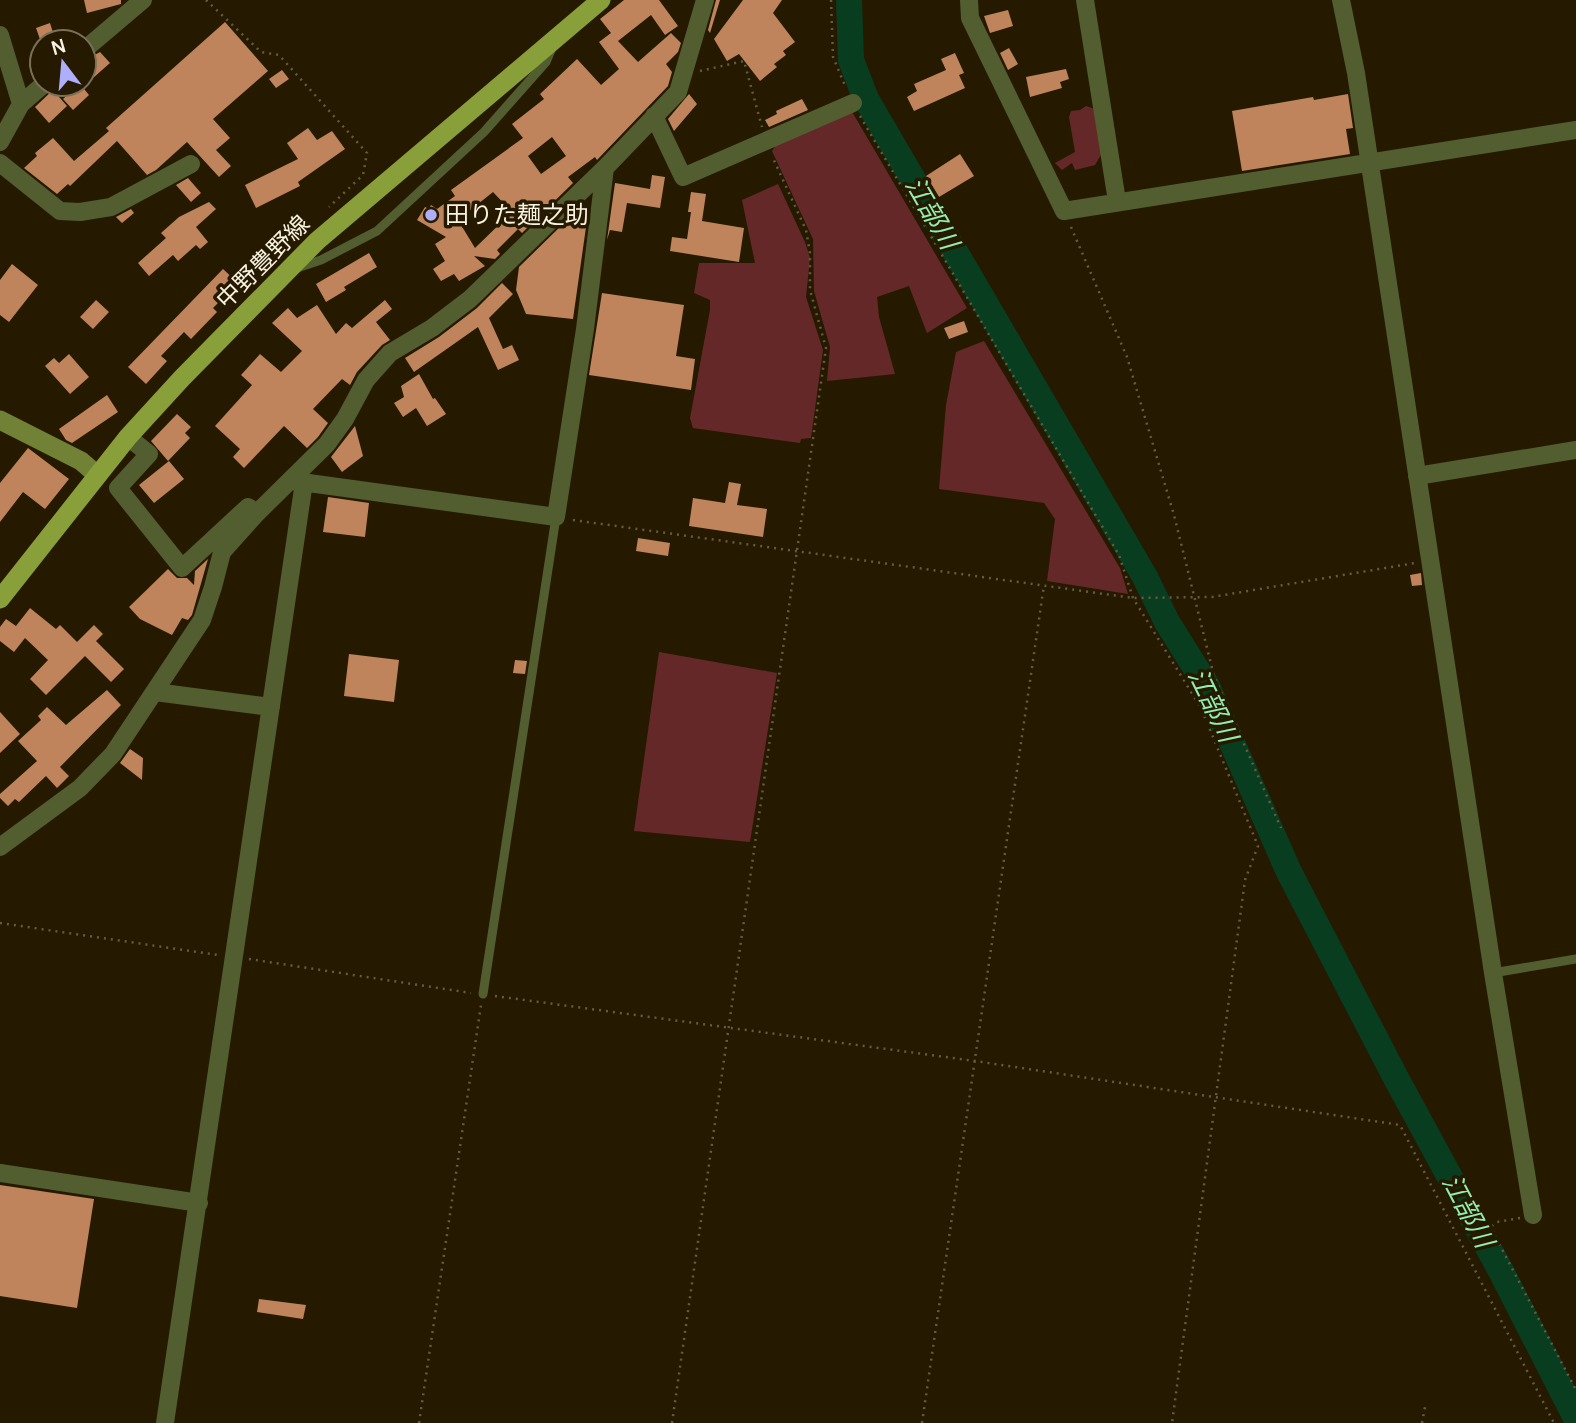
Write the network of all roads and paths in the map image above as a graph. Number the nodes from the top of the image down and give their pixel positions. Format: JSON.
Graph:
{"nodes":[{"id":1,"x":143,"y":0,"type":"edge"},
{"id":2,"x":206,"y":0,"type":"edge"},
{"id":3,"x":601,"y":0,"type":"edge"},
{"id":4,"x":705,"y":0,"type":"edge"},
{"id":5,"x":831,"y":0,"type":"edge"},
{"id":6,"x":970,"y":0,"type":"edge"},
{"id":7,"x":1085,"y":0,"type":"edge"},
{"id":8,"x":1340,"y":0,"type":"edge"},
{"id":9,"x":0,"y":35,"type":"edge"},
{"id":10,"x":98,"y":38,"type":"edge"},
{"id":11,"x":555,"y":40,"type":"junction"},
{"id":12,"x":698,"y":72,"type":"dead end"},
{"id":13,"x":28,"y":98,"type":"edge"},
{"id":14,"x":853,"y":103,"type":"junction"},
{"id":15,"x":21,"y":104,"type":"junction"},
{"id":16,"x":654,"y":116,"type":"junction"},
{"id":17,"x":1576,"y":130,"type":"edge"},
{"id":18,"x":766,"y":140,"type":"junction"},
{"id":19,"x":0,"y":142,"type":"edge"},
{"id":20,"x":1368,"y":162,"type":"junction"},
{"id":21,"x":0,"y":163,"type":"edge"},
{"id":22,"x":191,"y":163,"type":"dead end"},
{"id":23,"x":605,"y":168,"type":"junction"},
{"id":24,"x":1117,"y":201,"type":"junction"},
{"id":25,"x":1064,"y":211,"type":"junction"},
{"id":26,"x":324,"y":212,"type":"dead end"},
{"id":27,"x":281,"y":265,"type":"junction"},
{"id":28,"x":272,"y":287,"type":"junction"},
{"id":29,"x":0,"y":420,"type":"edge"},
{"id":30,"x":128,"y":437,"type":"junction"},
{"id":31,"x":1576,"y":450,"type":"edge"},
{"id":32,"x":96,"y":474,"type":"junction"},
{"id":33,"x":1417,"y":476,"type":"junction"},
{"id":34,"x":297,"y":481,"type":"junction"},
{"id":35,"x":256,"y":514,"type":"junction"},
{"id":36,"x":556,"y":517,"type":"junction"},
{"id":37,"x":797,"y":552,"type":"junction"},
{"id":38,"x":1430,"y":560,"type":"junction"},
{"id":39,"x":1044,"y":585,"type":"junction"},
{"id":40,"x":1133,"y":598,"type":"junction"},
{"id":41,"x":1194,"y":598,"type":"junction"},
{"id":42,"x":0,"y":599,"type":"edge"},
{"id":43,"x":155,"y":692,"type":"junction"},
{"id":44,"x":271,"y":707,"type":"junction"},
{"id":45,"x":1281,"y":828,"type":"dead end"},
{"id":46,"x":0,"y":847,"type":"edge"},
{"id":47,"x":1576,"y":959,"type":"edge"},
{"id":48,"x":1493,"y":973,"type":"junction"},
{"id":49,"x":483,"y":995,"type":"joint"},
{"id":50,"x":975,"y":1061,"type":"junction"},
{"id":51,"x":1217,"y":1097,"type":"junction"},
{"id":52,"x":0,"y":1173,"type":"edge"},
{"id":53,"x":199,"y":1203,"type":"junction"},
{"id":54,"x":1533,"y":1215,"type":"joint"},
{"id":55,"x":1576,"y":1391,"type":"edge"},
{"id":56,"x":1425,"y":1406,"type":"dead end"},
{"id":57,"x":165,"y":1423,"type":"edge"},
{"id":58,"x":419,"y":1423,"type":"edge"},
{"id":59,"x":673,"y":1423,"type":"edge"},
{"id":60,"x":922,"y":1423,"type":"edge"},
{"id":61,"x":1172,"y":1423,"type":"edge"},
{"id":62,"x":1422,"y":1423,"type":"edge"},
{"id":63,"x":1554,"y":1423,"type":"edge"}],
"edges":[{"from":1,"to":10,"type":"street"},
{"from":2,"to":26,"type":"path"},
{"from":3,"to":11,"type":"main road","name":"中野豊野線"},
{"from":4,"to":16,"type":"street"},
{"from":5,"to":14,"type":"path"},
{"from":6,"to":25,"type":"street"},
{"from":7,"to":24,"type":"street"},
{"from":8,"to":20,"type":"street"},
{"from":9,"to":15,"type":"street"},
{"from":11,"to":27,"type":"main road","name":"中野豊野線"},
{"from":11,"to":27,"type":"lane"},
{"from":12,"to":18,"type":"path"},
{"from":13,"to":15,"type":"street"},
{"from":14,"to":18,"type":"street"},
{"from":14,"to":40,"type":"path"},
{"from":15,"to":19,"type":"street"},
{"from":16,"to":18,"type":"street"},
{"from":16,"to":23,"type":"street"},
{"from":17,"to":20,"type":"street"},
{"from":18,"to":37,"type":"path"},
{"from":20,"to":24,"type":"street"},
{"from":20,"to":33,"type":"street"},
{"from":21,"to":22,"type":"street"},
{"from":23,"to":34,"type":"street"},
{"from":23,"to":36,"type":"street"},
{"from":24,"to":25,"type":"street"},
{"from":25,"to":41,"type":"path"},
{"from":27,"to":28,"type":"main road","name":"中野豊野線"},
{"from":27,"to":28,"type":"path"},
{"from":28,"to":30,"type":"main road","name":"中野豊野線"},
{"from":29,"to":32,"type":"main road"},
{"from":30,"to":32,"type":"main road","name":"中野豊野線"},
{"from":30,"to":35,"type":"street"},
{"from":31,"to":33,"type":"street"},
{"from":32,"to":42,"type":"main road","name":"中野豊野線"},
{"from":33,"to":38,"type":"street"},
{"from":34,"to":35,"type":"street"},
{"from":34,"to":36,"type":"street"},
{"from":34,"to":44,"type":"street"},
{"from":35,"to":43,"type":"street"},
{"from":36,"to":37,"type":"path"},
{"from":36,"to":49,"type":"lane"},
{"from":37,"to":39,"type":"path"},
{"from":37,"to":59,"type":"path"},
{"from":38,"to":41,"type":"path"},
{"from":38,"to":48,"type":"street"},
{"from":39,"to":40,"type":"path"},
{"from":39,"to":50,"type":"path"},
{"from":40,"to":41,"type":"path"},
{"from":40,"to":51,"type":"path"},
{"from":41,"to":45,"type":"path"},
{"from":43,"to":44,"type":"street"},
{"from":43,"to":46,"type":"street"},
{"from":44,"to":53,"type":"street"},
{"from":47,"to":48,"type":"lane"},
{"from":48,"to":54,"type":"street"},
{"from":49,"to":58,"type":"path"},
{"from":50,"to":51,"type":"path"},
{"from":50,"to":60,"type":"path"},
{"from":51,"to":61,"type":"path"},
{"from":51,"to":63,"type":"path"},
{"from":52,"to":53,"type":"street"},
{"from":53,"to":57,"type":"street"},
{"from":54,"to":55,"type":"path"},
{"from":56,"to":62,"type":"path"}]}
